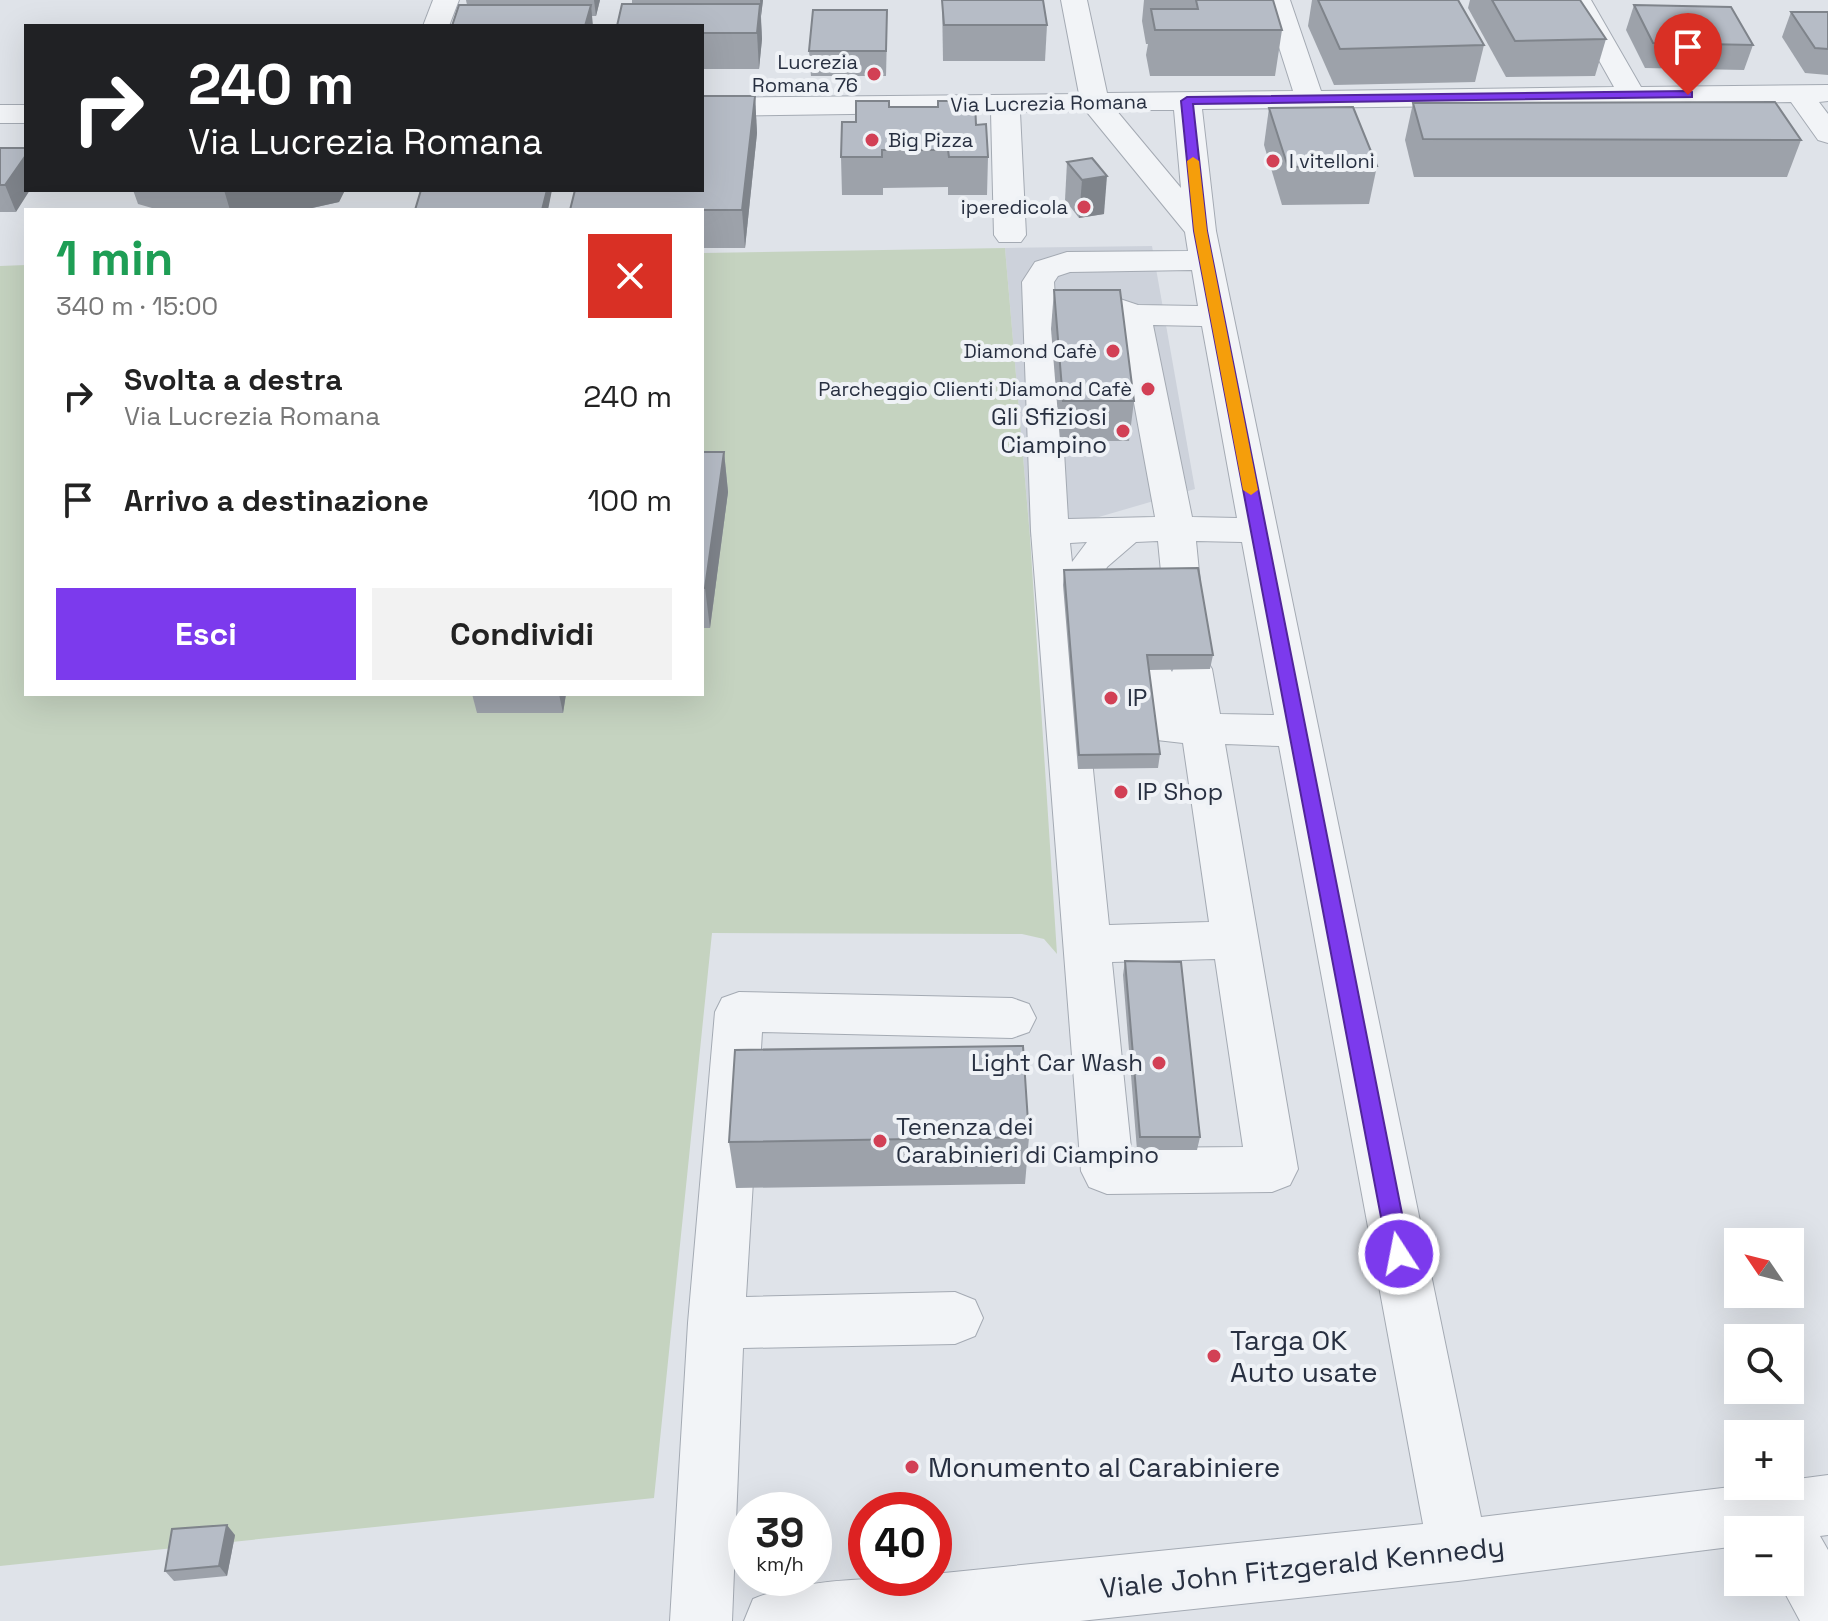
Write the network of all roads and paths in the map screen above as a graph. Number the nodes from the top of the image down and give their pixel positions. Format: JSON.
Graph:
{"nodes":[{"id":1,"x":446,"y":0,"type":"edge"},
{"id":2,"x":1074,"y":0,"type":"edge"},
{"id":3,"x":1277,"y":0,"type":"edge"},
{"id":4,"x":1578,"y":0,"type":"edge"},
{"id":5,"x":437,"y":24,"type":"edge"},
{"id":6,"x":1814,"y":93,"type":"edge"},
{"id":7,"x":1632,"y":95,"type":"junction"},
{"id":8,"x":1310,"y":99,"type":"junction"},
{"id":9,"x":1187,"y":101,"type":"junction"},
{"id":10,"x":1095,"y":103,"type":"junction"},
{"id":11,"x":1005,"y":104,"type":"junction"},
{"id":12,"x":704,"y":107,"type":"edge"},
{"id":13,"x":0,"y":114,"type":"edge"},
{"id":14,"x":24,"y":114,"type":"edge"},
{"id":15,"x":1828,"y":134,"type":"edge"},
{"id":16,"x":1010,"y":235,"type":"dead end"},
{"id":17,"x":1203,"y":245,"type":"junction"},
{"id":18,"x":1216,"y":316,"type":"junction"},
{"id":19,"x":1258,"y":530,"type":"junction"},
{"id":20,"x":1050,"y":531,"type":"junction"},
{"id":21,"x":1151,"y":538,"type":"junction"},
{"id":22,"x":1181,"y":582,"type":"edge"},
{"id":23,"x":1082,"y":584,"type":"edge"},
{"id":24,"x":1172,"y":670,"type":"edge"},
{"id":25,"x":1154,"y":727,"type":"edge"},
{"id":26,"x":1202,"y":728,"type":"junction"},
{"id":27,"x":1297,"y":731,"type":"junction"},
{"id":28,"x":1237,"y":940,"type":"junction"},
{"id":29,"x":1087,"y":944,"type":"junction"},
{"id":30,"x":1012,"y":1018,"type":"dead end"},
{"id":31,"x":955,"y":1318,"type":"dead end"},
{"id":32,"x":716,"y":1323,"type":"junction"},
{"id":33,"x":1724,"y":1528,"type":"edge"},
{"id":34,"x":1804,"y":1548,"type":"edge"},
{"id":35,"x":1458,"y":1551,"type":"junction"},
{"id":36,"x":1828,"y":1611,"type":"edge"},
{"id":37,"x":701,"y":1621,"type":"edge"},
{"id":38,"x":775,"y":1621,"type":"edge"}],
"edges":[{"from":1,"to":5,"type":"street"},
{"from":2,"to":10,"type":"street"},
{"from":3,"to":8,"type":"street"},
{"from":4,"to":7,"type":"street"},
{"from":6,"to":7,"type":"street","name":"Via Lucrezia Romana"},
{"from":6,"to":15,"type":"street"},
{"from":7,"to":8,"type":"street","name":"Via Lucrezia Romana"},
{"from":8,"to":9,"type":"street","name":"Via Lucrezia Romana"},
{"from":9,"to":10,"type":"street","name":"Via Lucrezia Romana"},
{"from":9,"to":17,"type":"street"},
{"from":10,"to":11,"type":"street","name":"Via Lucrezia Romana"},
{"from":10,"to":17,"type":"street"},
{"from":11,"to":12,"type":"street","name":"Via Lucrezia Romana"},
{"from":11,"to":16,"type":"street"},
{"from":13,"to":14,"type":"street"},
{"from":17,"to":18,"type":"street"},
{"from":17,"to":20,"type":"street"},
{"from":18,"to":19,"type":"street"},
{"from":18,"to":21,"type":"street"},
{"from":19,"to":21,"type":"street"},
{"from":19,"to":27,"type":"street"},
{"from":20,"to":21,"type":"street"},
{"from":20,"to":29,"type":"street"},
{"from":21,"to":22,"type":"street"},
{"from":21,"to":23,"type":"street"},
{"from":24,"to":26,"type":"street"},
{"from":25,"to":26,"type":"street"},
{"from":26,"to":27,"type":"street"},
{"from":26,"to":28,"type":"street"},
{"from":27,"to":35,"type":"street"},
{"from":28,"to":29,"type":"street"},
{"from":28,"to":29,"type":"street"},
{"from":30,"to":32,"type":"street"},
{"from":31,"to":32,"type":"street"},
{"from":32,"to":37,"type":"street"},
{"from":33,"to":35,"type":"street","name":"Viale John Fitzgerald Kennedy"},
{"from":34,"to":36,"type":"street"},
{"from":35,"to":38,"type":"street","name":"Viale John Fitzgerald Kennedy"}]}
